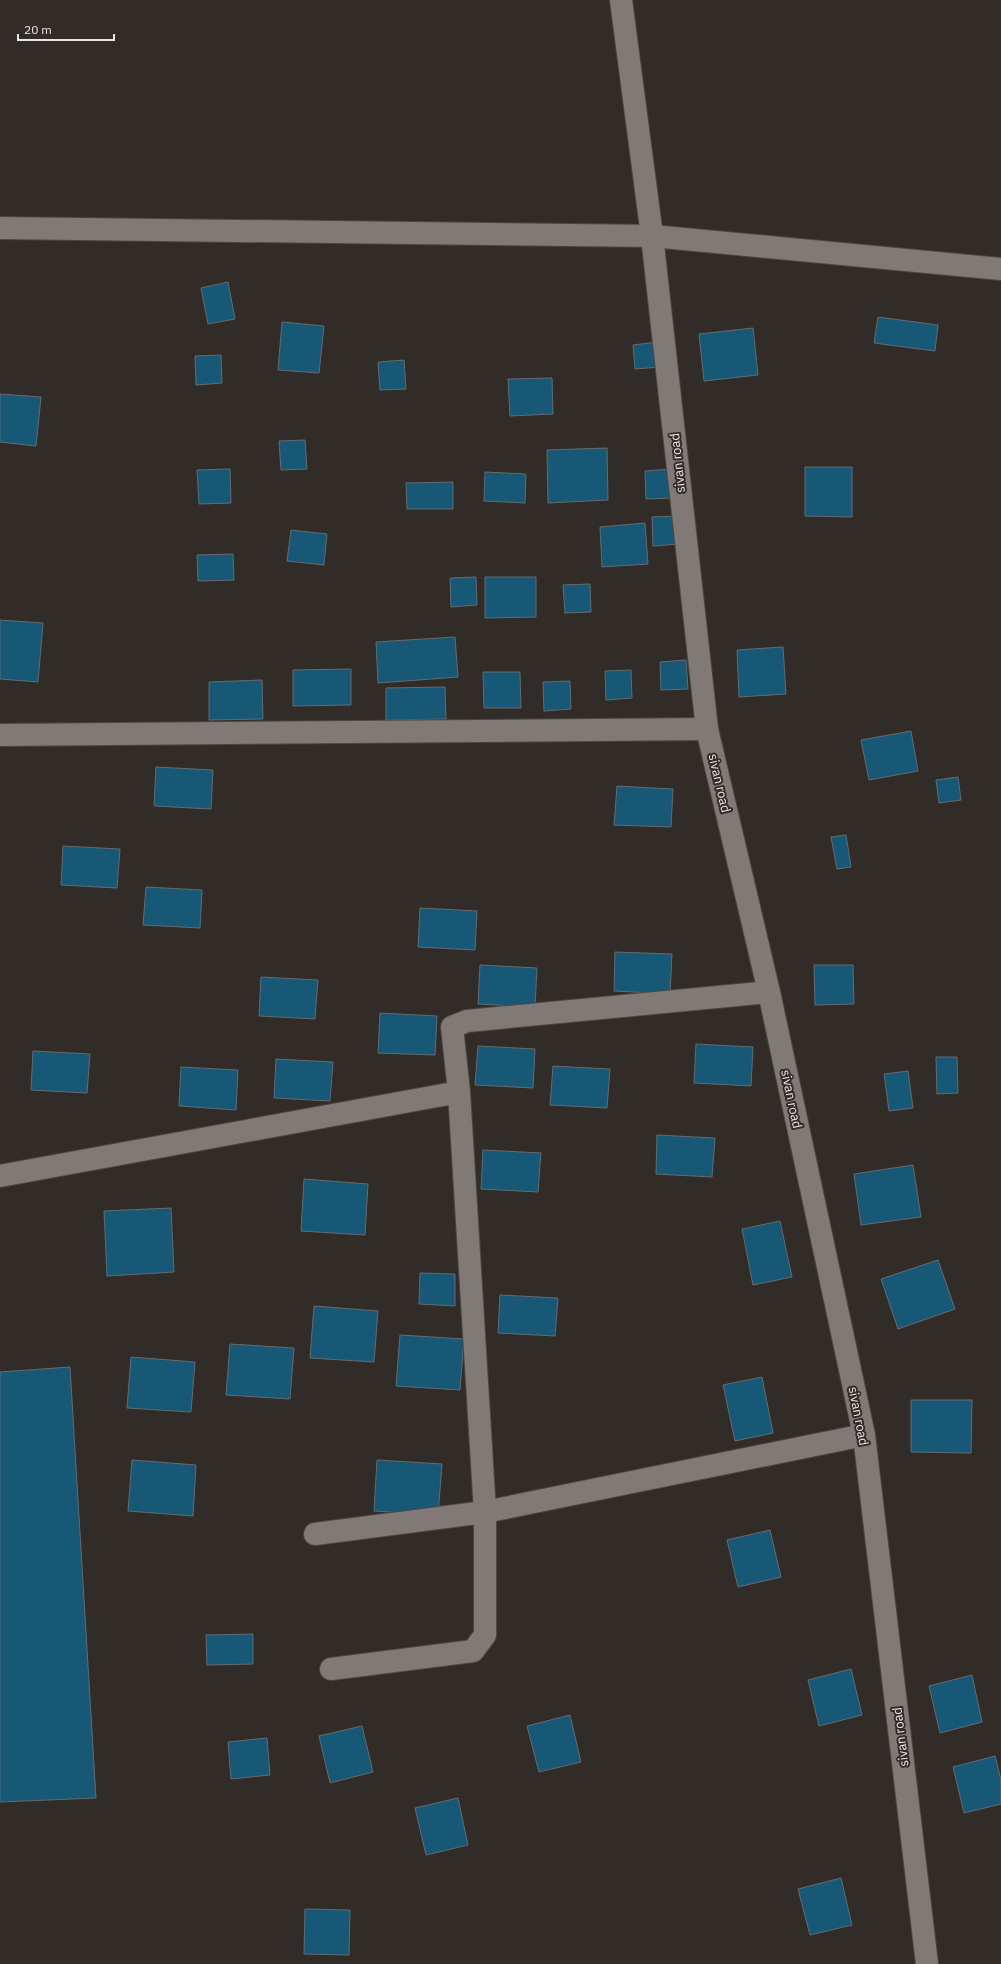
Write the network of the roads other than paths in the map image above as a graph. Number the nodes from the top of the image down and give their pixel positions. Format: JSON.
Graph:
{"nodes":[{"id":1,"x":621,"y":0,"type":"edge"},
{"id":2,"x":0,"y":228,"type":"edge"},
{"id":3,"x":652,"y":236,"type":"junction"},
{"id":4,"x":1001,"y":269,"type":"edge"},
{"id":5,"x":707,"y":729,"type":"junction"},
{"id":6,"x":0,"y":735,"type":"edge"},
{"id":7,"x":769,"y":992,"type":"junction"},
{"id":8,"x":459,"y":1092,"type":"junction"},
{"id":9,"x":0,"y":1176,"type":"edge"},
{"id":10,"x":864,"y":1435,"type":"junction"},
{"id":11,"x":484,"y":1512,"type":"junction"},
{"id":12,"x":315,"y":1534,"type":"dead end"},
{"id":13,"x":331,"y":1669,"type":"dead end"},
{"id":14,"x":927,"y":1964,"type":"edge"}],
"edges":[{"from":1,"to":3,"type":"street","name":"sivan road"},
{"from":2,"to":3,"type":"street"},
{"from":3,"to":4,"type":"street"},
{"from":3,"to":5,"type":"street","name":"sivan road"},
{"from":5,"to":6,"type":"street"},
{"from":5,"to":7,"type":"street","name":"sivan road"},
{"from":7,"to":8,"type":"street"},
{"from":7,"to":10,"type":"street","name":"sivan road"},
{"from":8,"to":9,"type":"street"},
{"from":8,"to":11,"type":"street"},
{"from":10,"to":11,"type":"street"},
{"from":10,"to":14,"type":"street","name":"sivan road"},
{"from":11,"to":12,"type":"street"},
{"from":11,"to":13,"type":"street"}]}
